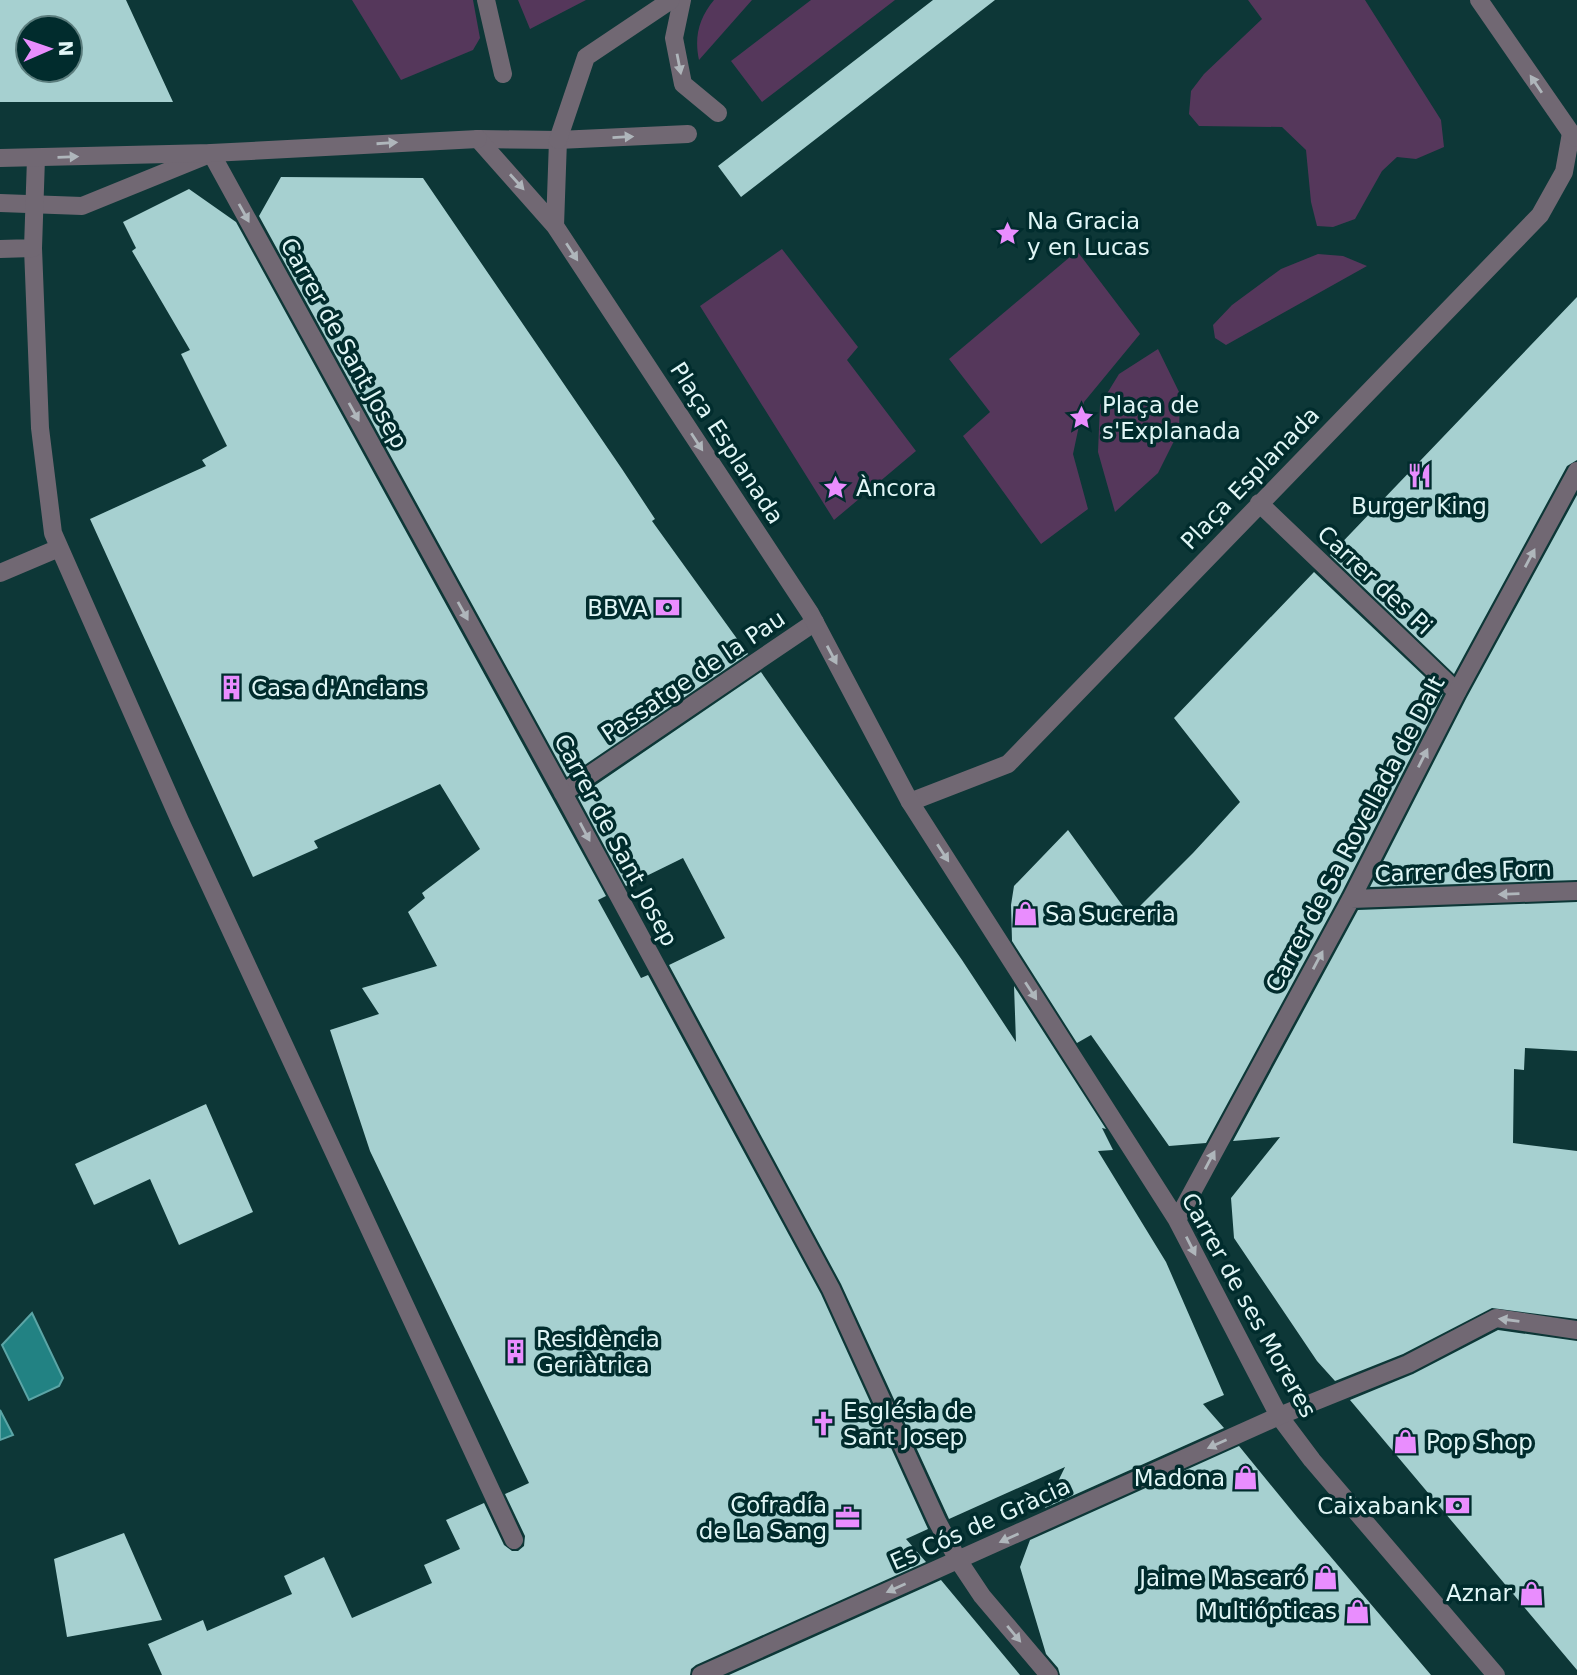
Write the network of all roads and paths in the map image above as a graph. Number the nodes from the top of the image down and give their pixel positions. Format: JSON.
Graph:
{"nodes":[{"id":1,"x":486,"y":0,"type":"edge"},
{"id":2,"x":671,"y":0,"type":"edge"},
{"id":3,"x":682,"y":0,"type":"edge"},
{"id":4,"x":1479,"y":0,"type":"edge"},
{"id":5,"x":503,"y":74,"type":"dead end"},
{"id":6,"x":718,"y":113,"type":"dead end"},
{"id":7,"x":688,"y":134,"type":"dead end"},
{"id":8,"x":1574,"y":136,"type":"edge"},
{"id":9,"x":478,"y":139,"type":"junction"},
{"id":10,"x":558,"y":140,"type":"junction"},
{"id":11,"x":211,"y":153,"type":"junction"},
{"id":12,"x":0,"y":158,"type":"edge"},
{"id":13,"x":36,"y":159,"type":"junction"},
{"id":14,"x":0,"y":203,"type":"edge"},
{"id":15,"x":35,"y":203,"type":"junction"},
{"id":16,"x":555,"y":226,"type":"junction"},
{"id":17,"x":0,"y":248,"type":"edge"},
{"id":18,"x":33,"y":248,"type":"junction"},
{"id":19,"x":1577,"y":471,"type":"edge"},
{"id":20,"x":1259,"y":503,"type":"junction"},
{"id":21,"x":59,"y":548,"type":"junction"},
{"id":22,"x":0,"y":573,"type":"edge"},
{"id":23,"x":815,"y":622,"type":"junction"},
{"id":24,"x":1457,"y":692,"type":"junction"},
{"id":25,"x":564,"y":793,"type":"junction"},
{"id":26,"x":910,"y":802,"type":"junction"},
{"id":27,"x":1577,"y":891,"type":"edge"},
{"id":28,"x":1351,"y":899,"type":"junction"},
{"id":29,"x":994,"y":934,"type":"joint"},
{"id":30,"x":1177,"y":1220,"type":"junction"},
{"id":31,"x":1577,"y":1330,"type":"edge"},
{"id":32,"x":1279,"y":1416,"type":"junction"},
{"id":33,"x":514,"y":1540,"type":"dead end"},
{"id":34,"x":958,"y":1560,"type":"junction"},
{"id":35,"x":701,"y":1675,"type":"edge"},
{"id":36,"x":1049,"y":1675,"type":"edge"},
{"id":37,"x":1496,"y":1675,"type":"edge"}],
"edges":[{"from":1,"to":5,"type":"street"},
{"from":2,"to":10,"type":"street"},
{"from":3,"to":6,"type":"street","one_way":true},
{"from":8,"to":4,"type":"street","name":"Plaça Esplanada","one_way":true},
{"from":10,"to":7,"type":"street","one_way":true},
{"from":8,"to":20,"type":"street","name":"Plaça Esplanada"},
{"from":9,"to":10,"type":"street"},
{"from":11,"to":9,"type":"street","one_way":true},
{"from":9,"to":16,"type":"street","name":"Plaça Esplanada","one_way":true},
{"from":10,"to":16,"type":"street"},
{"from":13,"to":11,"type":"street","one_way":true},
{"from":11,"to":15,"type":"street"},
{"from":11,"to":25,"type":"street","name":"Carrer de Sant Josep","one_way":true},
{"from":12,"to":13,"type":"street"},
{"from":13,"to":15,"type":"street"},
{"from":14,"to":15,"type":"street"},
{"from":15,"to":18,"type":"street"},
{"from":16,"to":23,"type":"street","name":"Plaça Esplanada","one_way":true},
{"from":17,"to":18,"type":"street"},
{"from":18,"to":21,"type":"street"},
{"from":24,"to":19,"type":"street","name":"Carrer de Sa Rovellada de Dalt","one_way":true},
{"from":20,"to":24,"type":"street","name":"Carrer des Pi"},
{"from":20,"to":26,"type":"street","name":"Plaça Esplanada"},
{"from":21,"to":22,"type":"street"},
{"from":21,"to":33,"type":"street"},
{"from":23,"to":25,"type":"street","name":"Passatge de la Pau"},
{"from":23,"to":26,"type":"street","name":"Plaça Esplanada","one_way":true},
{"from":28,"to":24,"type":"street","name":"Carrer de Sa Rovellada de Dalt","one_way":true},
{"from":25,"to":34,"type":"street","name":"Carrer de Sant Josep","one_way":true},
{"from":26,"to":29,"type":"street","name":"Plaça Esplanada","one_way":true},
{"from":27,"to":28,"type":"street","name":"Carrer des Forn","one_way":true},
{"from":30,"to":28,"type":"street","name":"Carrer de Sa Rovellada de Dalt","one_way":true},
{"from":29,"to":30,"type":"street","name":"Carrer de ses Moreres","one_way":true},
{"from":30,"to":32,"type":"street","name":"Carrer de ses Moreres","one_way":true},
{"from":31,"to":32,"type":"street","name":"Es Cós de Gràcia","one_way":true},
{"from":32,"to":34,"type":"street","name":"Es Cós de Gràcia","one_way":true},
{"from":32,"to":37,"type":"street","name":"Carrer de ses Moreres"},
{"from":34,"to":35,"type":"street","name":"Es Cós de Gràcia","one_way":true},
{"from":34,"to":36,"type":"street","name":"Carrer de Sant Josep","one_way":true}]}
